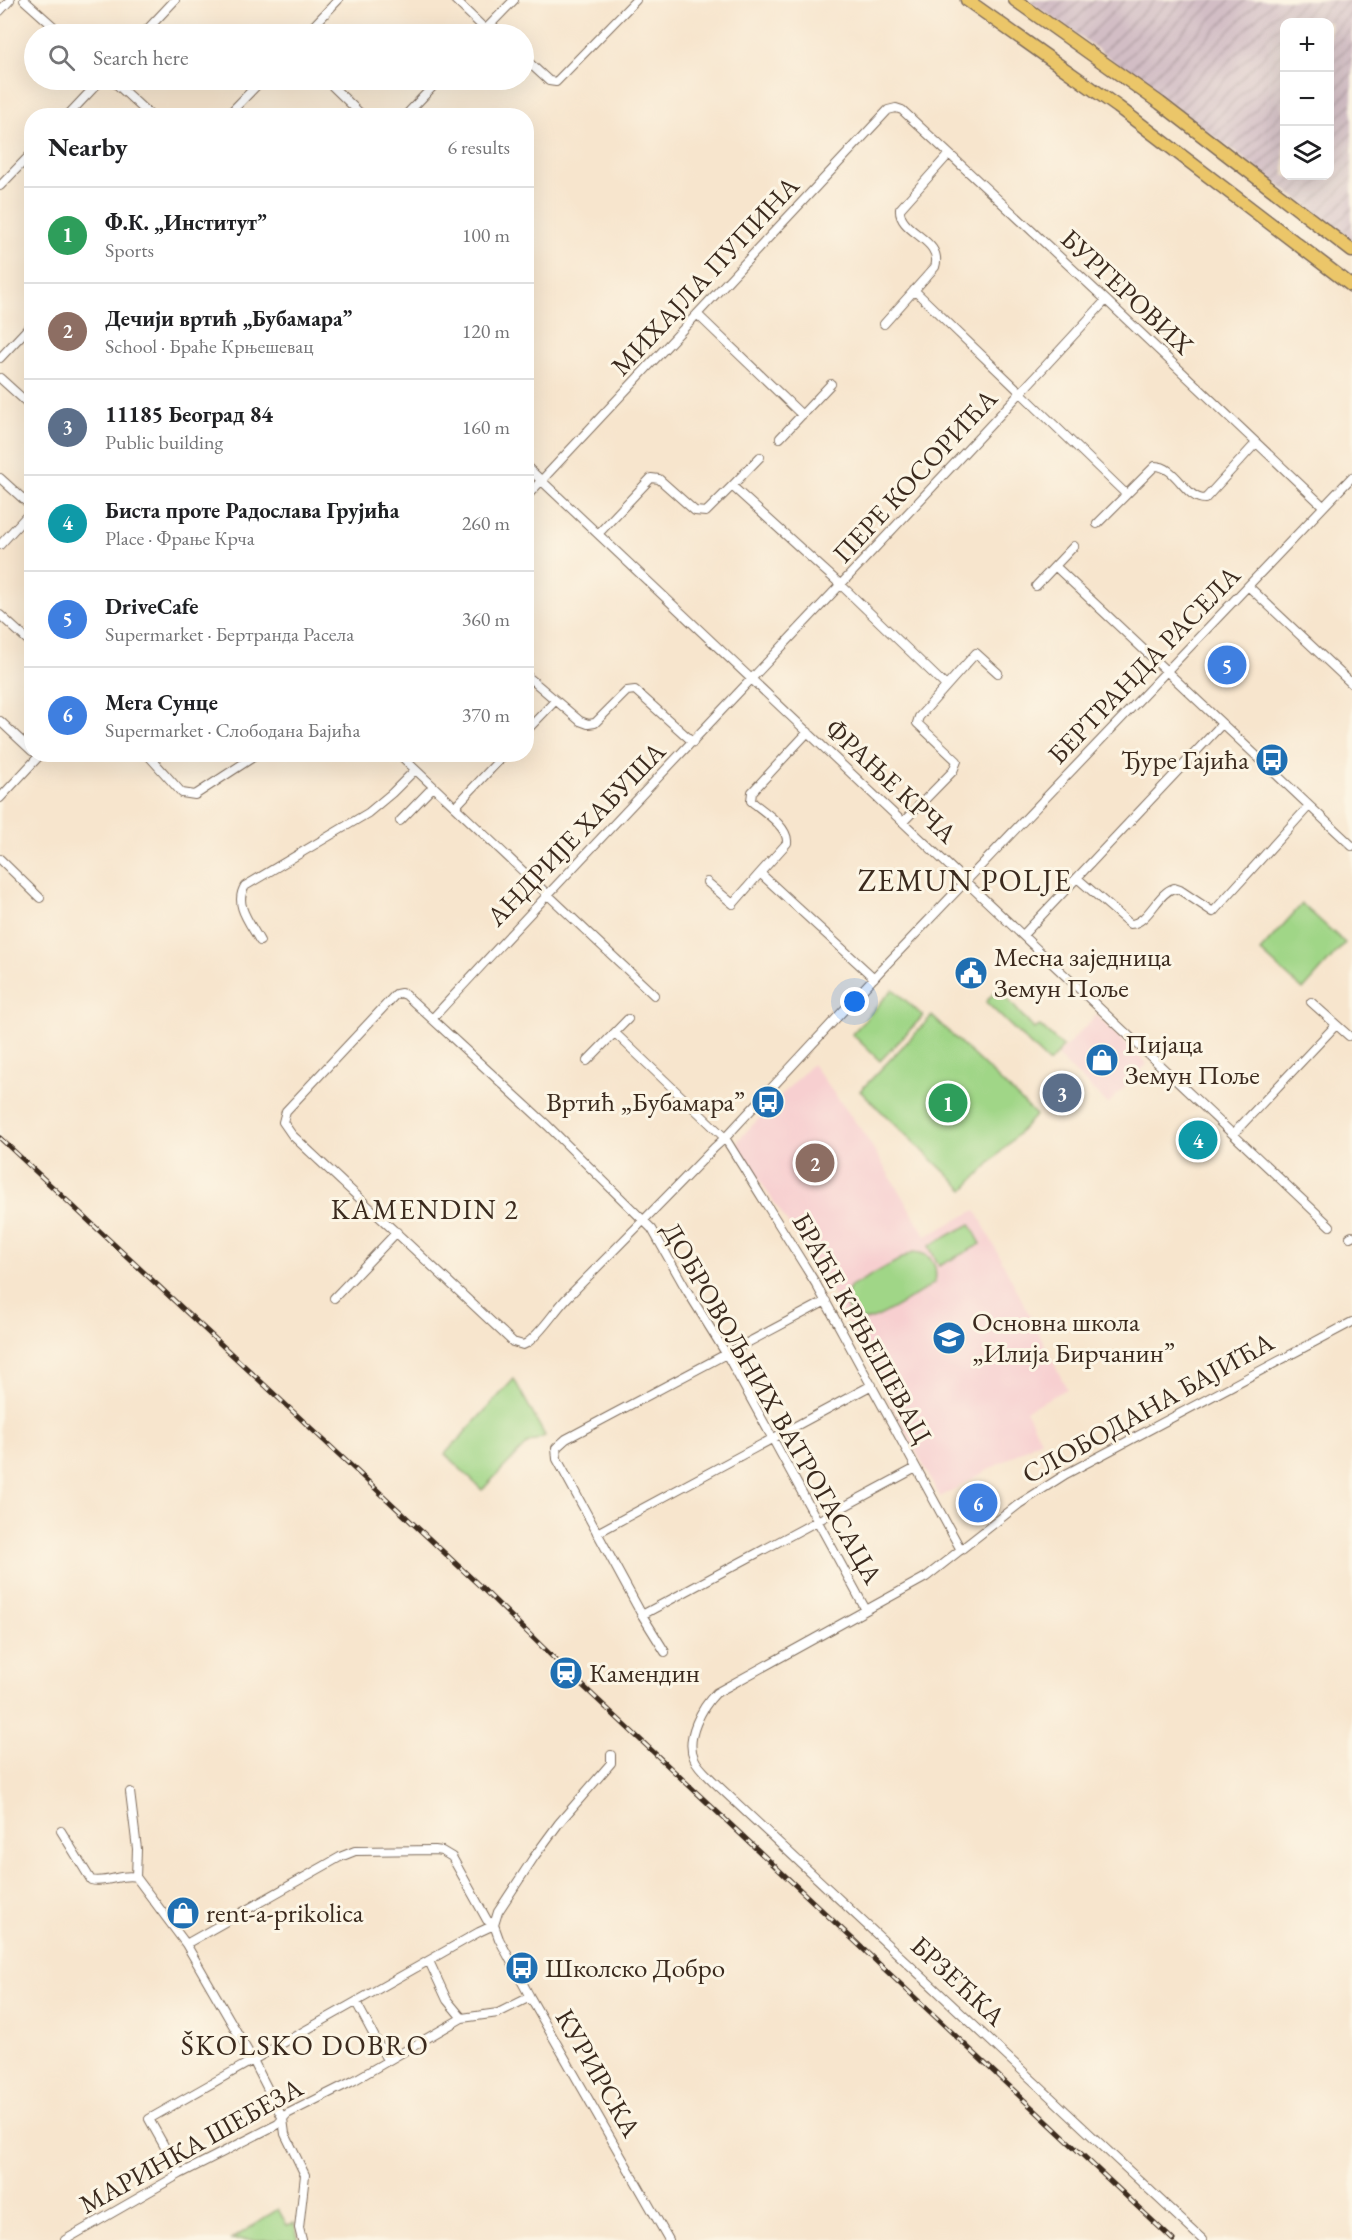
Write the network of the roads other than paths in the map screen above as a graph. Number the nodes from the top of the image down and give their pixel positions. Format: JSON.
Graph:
{"nodes":[{"id":1,"x":10,"y":0,"type":"edge"},
{"id":2,"x":24,"y":0,"type":"edge"},
{"id":3,"x":175,"y":0,"type":"edge"},
{"id":4,"x":338,"y":0,"type":"edge"},
{"id":5,"x":455,"y":0,"type":"edge"},
{"id":6,"x":514,"y":0,"type":"edge"},
{"id":7,"x":636,"y":0,"type":"edge"},
{"id":8,"x":967,"y":0,"type":"edge"},
{"id":9,"x":1015,"y":0,"type":"edge"},
{"id":10,"x":0,"y":11,"type":"edge"},
{"id":11,"x":51,"y":24,"type":"edge"},
{"id":12,"x":152,"y":24,"type":"edge"},
{"id":13,"x":315,"y":24,"type":"edge"},
{"id":14,"x":479,"y":24,"type":"edge"},
{"id":15,"x":491,"y":24,"type":"edge"},
{"id":16,"x":534,"y":67,"type":"edge"},
{"id":17,"x":92,"y":90,"type":"edge"},
{"id":18,"x":123,"y":90,"type":"edge"},
{"id":19,"x":252,"y":90,"type":"edge"},
{"id":20,"x":336,"y":90,"type":"edge"},
{"id":21,"x":430,"y":90,"type":"edge"},
{"id":22,"x":75,"y":108,"type":"edge"},
{"id":23,"x":142,"y":108,"type":"edge"},
{"id":24,"x":235,"y":108,"type":"edge"},
{"id":25,"x":355,"y":108,"type":"edge"},
{"id":26,"x":413,"y":108,"type":"edge"},
{"id":27,"x":902,"y":110,"type":"joint"},
{"id":28,"x":949,"y":154,"type":"junction"},
{"id":29,"x":24,"y":161,"type":"edge"},
{"id":30,"x":0,"y":186,"type":"edge"},
{"id":31,"x":1352,"y":251,"type":"edge"},
{"id":32,"x":1352,"y":286,"type":"edge"},
{"id":33,"x":914,"y":290,"type":"junction"},
{"id":34,"x":1106,"y":300,"type":"junction"},
{"id":35,"x":697,"y":314,"type":"junction"},
{"id":36,"x":884,"y":324,"type":"dead end"},
{"id":37,"x":24,"y":332,"type":"edge"},
{"id":38,"x":0,"y":358,"type":"edge"},
{"id":39,"x":0,"y":378,"type":"edge"},
{"id":40,"x":831,"y":384,"type":"dead end"},
{"id":41,"x":1021,"y":394,"type":"junction"},
{"id":42,"x":24,"y":400,"type":"edge"},
{"id":43,"x":802,"y":415,"type":"junction"},
{"id":44,"x":780,"y":438,"type":"dead end"},
{"id":45,"x":1256,"y":443,"type":"junction"},
{"id":46,"x":760,"y":457,"type":"dead end"},
{"id":47,"x":534,"y":474,"type":"edge"},
{"id":48,"x":1352,"y":477,"type":"edge"},
{"id":49,"x":0,"y":478,"type":"edge"},
{"id":50,"x":542,"y":481,"type":"junction"},
{"id":51,"x":732,"y":486,"type":"junction"},
{"id":52,"x":534,"y":489,"type":"edge"},
{"id":53,"x":1126,"y":494,"type":"junction"},
{"id":54,"x":24,"y":500,"type":"edge"},
{"id":55,"x":1323,"y":506,"type":"junction"},
{"id":56,"x":24,"y":517,"type":"edge"},
{"id":57,"x":1097,"y":524,"type":"dead end"},
{"id":58,"x":598,"y":534,"type":"junction"},
{"id":59,"x":0,"y":545,"type":"edge"},
{"id":60,"x":1074,"y":546,"type":"dead end"},
{"id":61,"x":1055,"y":566,"type":"junction"},
{"id":62,"x":841,"y":585,"type":"junction"},
{"id":63,"x":1036,"y":586,"type":"dead end"},
{"id":64,"x":1248,"y":586,"type":"junction"},
{"id":65,"x":0,"y":615,"type":"edge"},
{"id":66,"x":24,"y":637,"type":"edge"},
{"id":67,"x":1168,"y":670,"type":"junction"},
{"id":68,"x":998,"y":673,"type":"dead end"},
{"id":69,"x":752,"y":680,"type":"junction"},
{"id":70,"x":534,"y":682,"type":"edge"},
{"id":71,"x":1352,"y":684,"type":"edge"},
{"id":72,"x":946,"y":686,"type":"junction"},
{"id":73,"x":555,"y":701,"type":"junction"},
{"id":74,"x":0,"y":721,"type":"edge"},
{"id":75,"x":534,"y":723,"type":"edge"},
{"id":76,"x":1222,"y":724,"type":"junction"},
{"id":77,"x":808,"y":732,"type":"junction"},
{"id":78,"x":693,"y":742,"type":"junction"},
{"id":79,"x":24,"y":743,"type":"edge"},
{"id":80,"x":29,"y":762,"type":"edge"},
{"id":81,"x":154,"y":762,"type":"edge"},
{"id":82,"x":246,"y":762,"type":"edge"},
{"id":83,"x":407,"y":762,"type":"edge"},
{"id":84,"x":497,"y":762,"type":"edge"},
{"id":85,"x":415,"y":770,"type":"junction"},
{"id":86,"x":433,"y":787,"type":"junction"},
{"id":87,"x":0,"y":798,"type":"edge"},
{"id":88,"x":1309,"y":806,"type":"junction"},
{"id":89,"x":455,"y":807,"type":"junction"},
{"id":90,"x":400,"y":821,"type":"dead end"},
{"id":91,"x":903,"y":822,"type":"junction"},
{"id":92,"x":1352,"y":846,"type":"edge"},
{"id":93,"x":0,"y":859,"type":"edge"},
{"id":94,"x":760,"y":873,"type":"junction"},
{"id":95,"x":1077,"y":878,"type":"junction"},
{"id":96,"x":707,"y":882,"type":"dead end"},
{"id":97,"x":967,"y":882,"type":"junction"},
{"id":98,"x":546,"y":895,"type":"junction"},
{"id":99,"x":40,"y":898,"type":"dead end"},
{"id":100,"x":1023,"y":935,"type":"junction"},
{"id":101,"x":260,"y":941,"type":"dead end"},
{"id":102,"x":874,"y":978,"type":"junction"},
{"id":103,"x":654,"y":995,"type":"dead end"},
{"id":104,"x":1311,"y":1002,"type":"dead end"},
{"id":105,"x":432,"y":1019,"type":"junction"},
{"id":106,"x":628,"y":1019,"type":"dead end"},
{"id":107,"x":1336,"y":1025,"type":"junction"},
{"id":108,"x":615,"y":1033,"type":"junction"},
{"id":109,"x":1349,"y":1036,"type":"dead end"},
{"id":110,"x":587,"y":1061,"type":"dead end"},
{"id":111,"x":1233,"y":1134,"type":"junction"},
{"id":112,"x":725,"y":1138,"type":"junction"},
{"id":113,"x":644,"y":1221,"type":"junction"},
{"id":114,"x":1329,"y":1226,"type":"dead end"},
{"id":115,"x":397,"y":1232,"type":"junction"},
{"id":116,"x":333,"y":1298,"type":"dead end"},
{"id":117,"x":826,"y":1301,"type":"junction"},
{"id":118,"x":1352,"y":1322,"type":"edge"},
{"id":119,"x":727,"y":1354,"type":"junction"},
{"id":120,"x":872,"y":1385,"type":"junction"},
{"id":121,"x":774,"y":1437,"type":"junction"},
{"id":122,"x":916,"y":1468,"type":"junction"},
{"id":123,"x":818,"y":1521,"type":"junction"},
{"id":124,"x":597,"y":1533,"type":"junction"},
{"id":125,"x":961,"y":1550,"type":"junction"},
{"id":126,"x":866,"y":1610,"type":"junction"},
{"id":127,"x":642,"y":1615,"type":"junction"},
{"id":128,"x":665,"y":1652,"type":"dead end"},
{"id":129,"x":692,"y":1749,"type":"joint"},
{"id":130,"x":611,"y":1755,"type":"dead end"},
{"id":131,"x":130,"y":1792,"type":"dead end"},
{"id":132,"x":61,"y":1831,"type":"dead end"},
{"id":133,"x":136,"y":1877,"type":"junction"},
{"id":134,"x":494,"y":1925,"type":"junction"},
{"id":135,"x":186,"y":1944,"type":"junction"},
{"id":136,"x":429,"y":1960,"type":"junction"},
{"id":137,"x":530,"y":1997,"type":"junction"},
{"id":138,"x":356,"y":2002,"type":"junction"},
{"id":139,"x":462,"y":2018,"type":"junction"},
{"id":140,"x":253,"y":2060,"type":"junction"},
{"id":141,"x":387,"y":2060,"type":"junction"},
{"id":142,"x":283,"y":2119,"type":"junction"},
{"id":143,"x":180,"y":2174,"type":"junction"},
{"id":144,"x":65,"y":2240,"type":"edge"},
{"id":145,"x":302,"y":2240,"type":"edge"},
{"id":146,"x":669,"y":2240,"type":"edge"},
{"id":147,"x":1203,"y":2240,"type":"edge"}],
"edges":[{"from":1,"to":10,"type":"street"},
{"from":2,"to":11,"type":"street"},
{"from":3,"to":12,"type":"street"},
{"from":4,"to":13,"type":"street"},
{"from":5,"to":14,"type":"street"},
{"from":6,"to":15,"type":"street"},
{"from":7,"to":16,"type":"street"},
{"from":8,"to":32,"type":"main road"},
{"from":9,"to":31,"type":"main road"},
{"from":17,"to":22,"type":"street"},
{"from":18,"to":23,"type":"street"},
{"from":19,"to":24,"type":"street"},
{"from":20,"to":25,"type":"street"},
{"from":21,"to":26,"type":"street"},
{"from":27,"to":28,"type":"street","name":"БУРГЕРОВИХ"},
{"from":27,"to":35,"type":"street","name":"МИХАЈЛА ПУПИНА"},
{"from":28,"to":33,"type":"street"},
{"from":28,"to":34,"type":"street","name":"БУРГЕРОВИХ"},
{"from":29,"to":30,"type":"street"},
{"from":33,"to":36,"type":"street"},
{"from":33,"to":41,"type":"street"},
{"from":34,"to":41,"type":"street","name":"ПЕРЕ КОСОРИЋА"},
{"from":34,"to":45,"type":"street","name":"БУРГЕРОВИХ"},
{"from":35,"to":43,"type":"street"},
{"from":35,"to":50,"type":"street","name":"МИХАЈЛА ПУПИНА"},
{"from":37,"to":38,"type":"street"},
{"from":39,"to":42,"type":"street"},
{"from":40,"to":43,"type":"street"},
{"from":41,"to":53,"type":"street"},
{"from":41,"to":62,"type":"street","name":"ПЕРЕ КОСОРИЋА"},
{"from":43,"to":44,"type":"street"},
{"from":45,"to":53,"type":"street"},
{"from":45,"to":55,"type":"street","name":"БУРГЕРОВИХ"},
{"from":46,"to":51,"type":"street"},
{"from":47,"to":50,"type":"street","name":"ФРАЊЕ КРЧА"},
{"from":48,"to":55,"type":"street","name":"БЕРТРАНДА РАСЕЛА"},
{"from":49,"to":54,"type":"street"},
{"from":50,"to":52,"type":"street","name":"МИХАЈЛА ПУПИНА"},
{"from":50,"to":58,"type":"street","name":"ФРАЊЕ КРЧА"},
{"from":51,"to":58,"type":"street"},
{"from":51,"to":62,"type":"street"},
{"from":53,"to":57,"type":"street"},
{"from":55,"to":64,"type":"street","name":"БЕРТРАНДА РАСЕЛА"},
{"from":56,"to":59,"type":"street"},
{"from":58,"to":69,"type":"street","name":"ФРАЊЕ КРЧА"},
{"from":60,"to":61,"type":"street"},
{"from":61,"to":63,"type":"street"},
{"from":61,"to":67,"type":"street"},
{"from":62,"to":69,"type":"street","name":"ПЕРЕ КОСОРИЋА"},
{"from":62,"to":72,"type":"street"},
{"from":64,"to":67,"type":"street","name":"БЕРТРАНДА РАСЕЛА"},
{"from":64,"to":71,"type":"street"},
{"from":65,"to":66,"type":"street"},
{"from":67,"to":76,"type":"street"},
{"from":67,"to":97,"type":"street","name":"БЕРТРАНДА РАСЕЛА"},
{"from":68,"to":72,"type":"street"},
{"from":69,"to":77,"type":"street","name":"ФРАЊЕ КРЧА"},
{"from":69,"to":78,"type":"street","name":"АНДРИЈЕ ХАБУША"},
{"from":70,"to":73,"type":"street"},
{"from":72,"to":91,"type":"street"},
{"from":73,"to":75,"type":"street"},
{"from":73,"to":78,"type":"street"},
{"from":74,"to":79,"type":"street"},
{"from":76,"to":88,"type":"street"},
{"from":76,"to":95,"type":"street"},
{"from":77,"to":91,"type":"street","name":"ФРАЊЕ КРЧА"},
{"from":77,"to":94,"type":"street"},
{"from":78,"to":98,"type":"street","name":"АНДРИЈЕ ХАБУША"},
{"from":80,"to":87,"type":"street"},
{"from":81,"to":82,"type":"street"},
{"from":83,"to":85,"type":"street"},
{"from":84,"to":89,"type":"street"},
{"from":85,"to":86,"type":"street"},
{"from":85,"to":101,"type":"street"},
{"from":86,"to":89,"type":"street"},
{"from":86,"to":90,"type":"street"},
{"from":88,"to":92,"type":"street"},
{"from":88,"to":95,"type":"street"},
{"from":89,"to":98,"type":"street"},
{"from":91,"to":97,"type":"street","name":"ФРАЊЕ КРЧА"},
{"from":93,"to":99,"type":"street"},
{"from":94,"to":96,"type":"street"},
{"from":94,"to":102,"type":"street"},
{"from":95,"to":100,"type":"street"},
{"from":97,"to":100,"type":"street","name":"ФРАЊЕ КРЧА"},
{"from":97,"to":102,"type":"street","name":"БЕРТРАНДА РАСЕЛА"},
{"from":98,"to":103,"type":"street"},
{"from":98,"to":105,"type":"street","name":"АНДРИЈЕ ХАБУША"},
{"from":100,"to":111,"type":"street","name":"ФРАЊЕ КРЧА"},
{"from":102,"to":112,"type":"street","name":"БЕРТРАНДА РАСЕЛА"},
{"from":104,"to":107,"type":"street"},
{"from":105,"to":113,"type":"street","name":"ДОБРОВОЉНИХ ВАТРОГАСАЦА"},
{"from":105,"to":115,"type":"street","name":"ДОБРОВОЉНИХ ВАТРОГАСАЦА"},
{"from":106,"to":108,"type":"street"},
{"from":107,"to":109,"type":"street"},
{"from":107,"to":111,"type":"street"},
{"from":108,"to":110,"type":"street"},
{"from":108,"to":112,"type":"street","name":"БРАЋЕ КРЊЕШЕВАЦ"},
{"from":111,"to":114,"type":"street","name":"ФРАЊЕ КРЧА"},
{"from":112,"to":113,"type":"street","name":"БЕРТРАНДА РАСЕЛА"},
{"from":112,"to":117,"type":"street","name":"БРАЋЕ КРЊЕШЕВАЦ"},
{"from":113,"to":115,"type":"street","name":"БЕРТРАНДА РАСЕЛА"},
{"from":113,"to":119,"type":"street","name":"ДОБРОВОЉНИХ ВАТРОГАСАЦА"},
{"from":115,"to":116,"type":"street"},
{"from":117,"to":119,"type":"street"},
{"from":117,"to":120,"type":"street","name":"БРАЋЕ КРЊЕШЕВАЦ"},
{"from":118,"to":125,"type":"street","name":"СЛОБОДАНА БАЈИЋА"},
{"from":119,"to":121,"type":"street","name":"ДОБРОВОЉНИХ ВАТРОГАСАЦА"},
{"from":119,"to":124,"type":"street"},
{"from":120,"to":121,"type":"street"},
{"from":120,"to":122,"type":"street","name":"БРАЋЕ КРЊЕШЕВАЦ"},
{"from":121,"to":123,"type":"street","name":"ДОБРОВОЉНИХ ВАТРОГАСАЦА"},
{"from":121,"to":124,"type":"street"},
{"from":122,"to":123,"type":"street"},
{"from":122,"to":125,"type":"street","name":"БРАЋЕ КРЊЕШЕВАЦ"},
{"from":123,"to":126,"type":"street","name":"ДОБРОВОЉНИХ ВАТРОГАСАЦА"},
{"from":123,"to":127,"type":"street"},
{"from":124,"to":127,"type":"street"},
{"from":125,"to":126,"type":"street","name":"СЛОБОДАНА БАЈИЋА"},
{"from":126,"to":129,"type":"street","name":"СЛОБОДАНА БАЈИЋА"},
{"from":127,"to":128,"type":"street"},
{"from":129,"to":147,"type":"street","name":"БРЗЕЋКА"},
{"from":130,"to":134,"type":"street"},
{"from":131,"to":133,"type":"street"},
{"from":132,"to":133,"type":"street"},
{"from":133,"to":135,"type":"street"},
{"from":134,"to":135,"type":"street","name":"КУРИРСКА"},
{"from":134,"to":136,"type":"street"},
{"from":134,"to":137,"type":"street","name":"КУРИРСКА"},
{"from":135,"to":140,"type":"street"},
{"from":136,"to":138,"type":"street"},
{"from":136,"to":139,"type":"street"},
{"from":137,"to":139,"type":"street","name":"МАРИНКА ШЕБЕЗА"},
{"from":137,"to":146,"type":"street","name":"КУРИРСКА"},
{"from":138,"to":140,"type":"street"},
{"from":138,"to":141,"type":"street"},
{"from":139,"to":141,"type":"street","name":"МАРИНКА ШЕБЕЗА"},
{"from":140,"to":142,"type":"street"},
{"from":140,"to":143,"type":"street"},
{"from":141,"to":142,"type":"street","name":"МАРИНКА ШЕБЕЗА"},
{"from":142,"to":143,"type":"street","name":"МАРИНКА ШЕБЕЗА"},
{"from":142,"to":145,"type":"street"},
{"from":143,"to":144,"type":"street","name":"МАРИНКА ШЕБЕЗА"}]}
